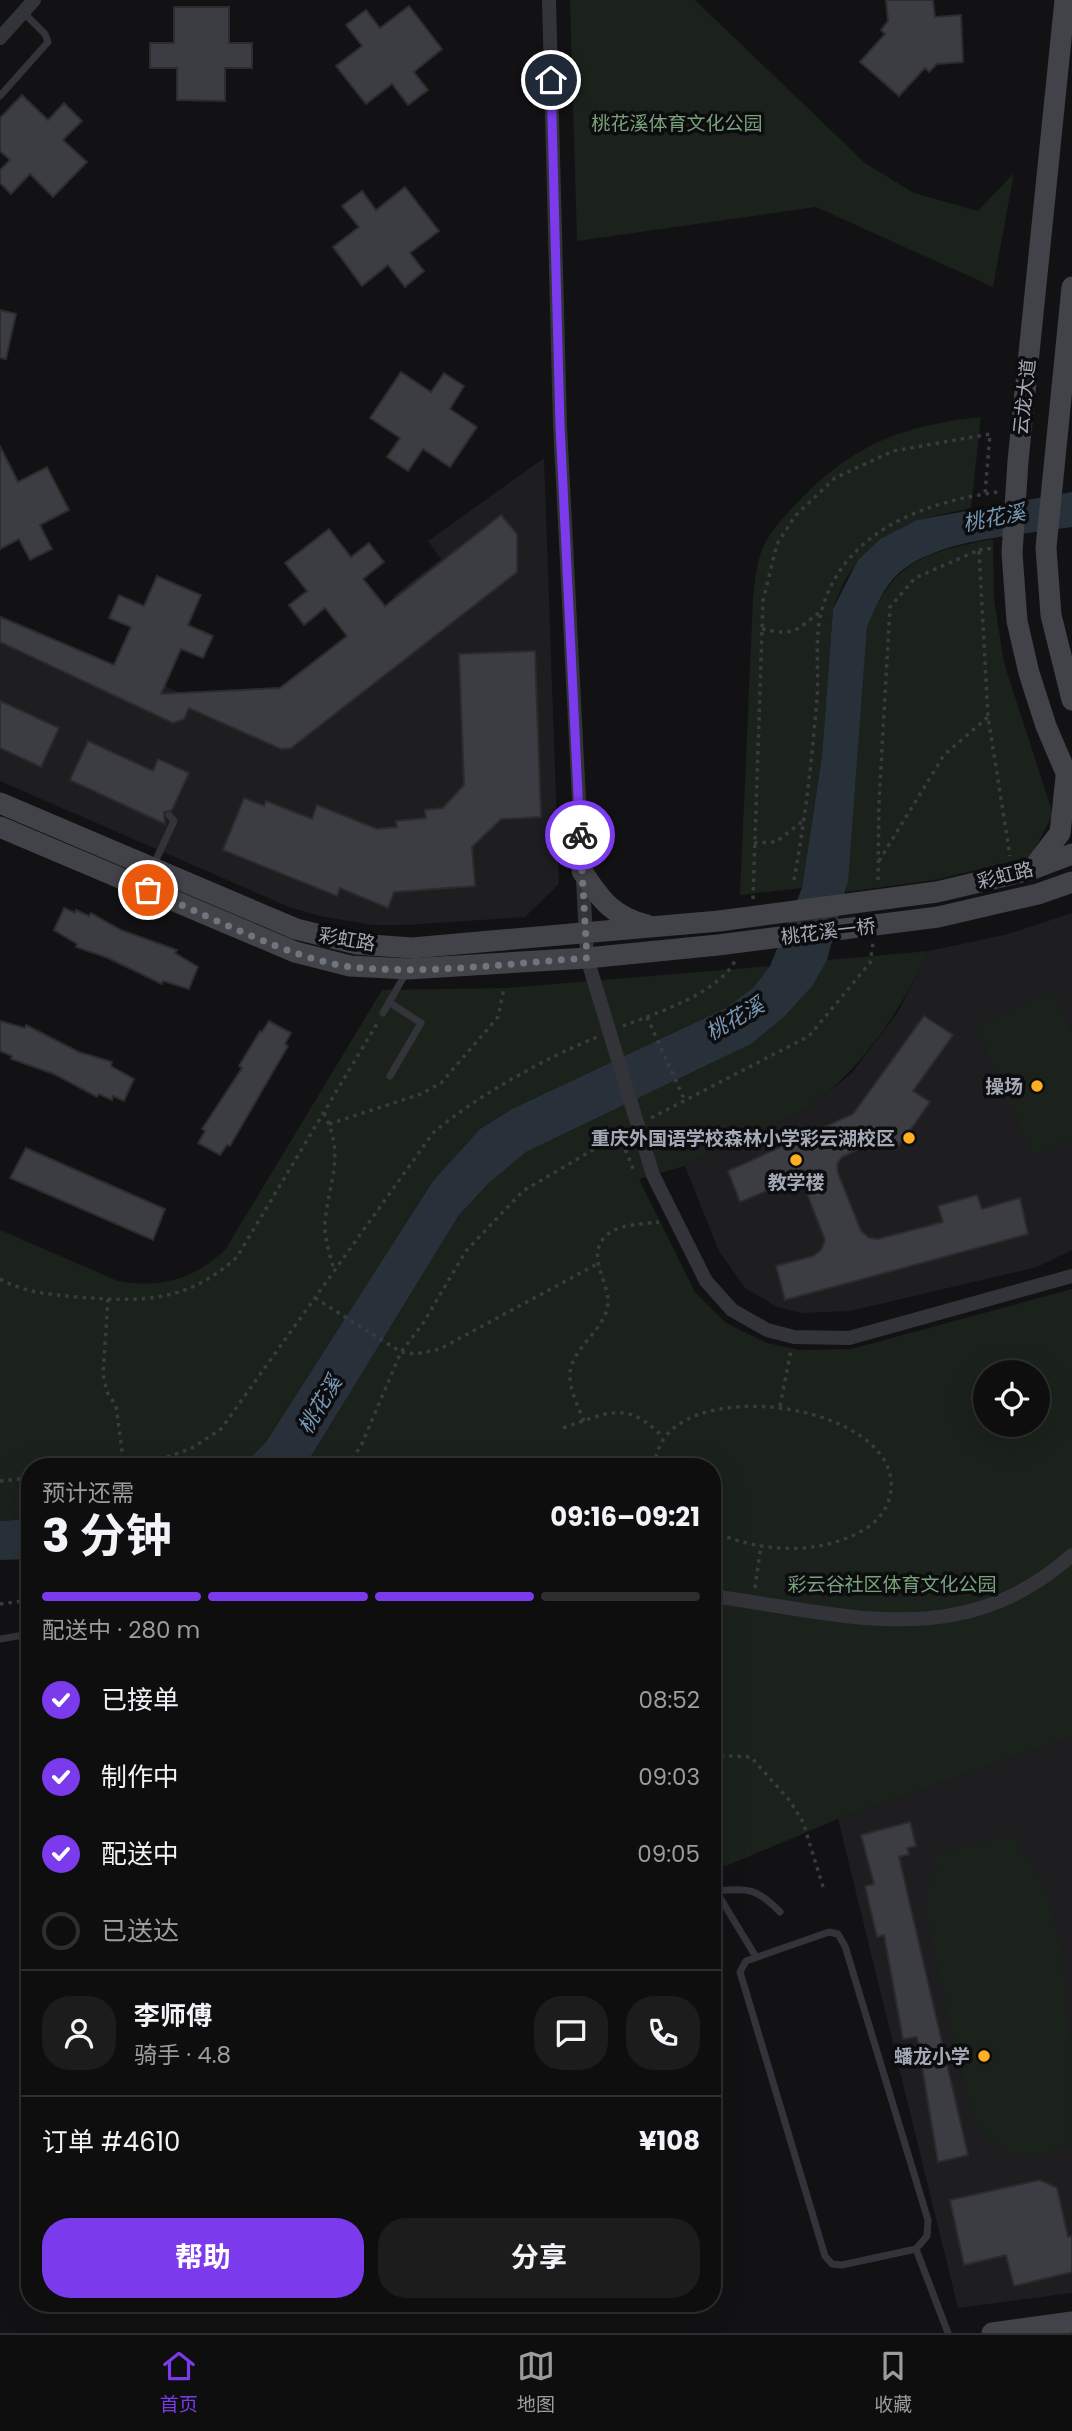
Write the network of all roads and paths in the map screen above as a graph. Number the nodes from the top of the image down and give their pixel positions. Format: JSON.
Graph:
{"nodes":[{"id":1,"x":34,"y":0,"type":"edge"},
{"id":2,"x":548,"y":0,"type":"edge"},
{"id":3,"x":1065,"y":0,"type":"edge"},
{"id":4,"x":23,"y":12,"type":"junction"},
{"id":5,"x":0,"y":38,"type":"edge"},
{"id":6,"x":0,"y":96,"type":"edge"},
{"id":7,"x":1072,"y":287,"type":"edge"},
{"id":8,"x":1072,"y":294,"type":"edge"},
{"id":9,"x":1010,"y":490,"type":"dead end"},
{"id":10,"x":985,"y":494,"type":"junction"},
{"id":11,"x":821,"y":611,"type":"junction"},
{"id":12,"x":762,"y":629,"type":"junction"},
{"id":13,"x":1072,"y":699,"type":"edge"},
{"id":14,"x":988,"y":716,"type":"dead end"},
{"id":15,"x":1069,"y":782,"type":"edge"},
{"id":16,"x":0,"y":803,"type":"edge"},
{"id":17,"x":169,"y":815,"type":"dead end"},
{"id":18,"x":803,"y":821,"type":"junction"},
{"id":19,"x":0,"y":827,"type":"edge"},
{"id":20,"x":754,"y":844,"type":"junction"},
{"id":21,"x":1072,"y":854,"type":"edge"},
{"id":22,"x":877,"y":864,"type":"dead end"},
{"id":23,"x":153,"y":868,"type":"junction"},
{"id":24,"x":1030,"y":870,"type":"junction"},
{"id":25,"x":582,"y":871,"type":"junction"},
{"id":26,"x":794,"y":880,"type":"dead end"},
{"id":27,"x":1072,"y":882,"type":"edge"},
{"id":28,"x":1072,"y":890,"type":"edge"},
{"id":29,"x":937,"y":892,"type":"joint"},
{"id":30,"x":1038,"y":894,"type":"junction"},
{"id":31,"x":754,"y":903,"type":"dead end"},
{"id":32,"x":938,"y":917,"type":"joint"},
{"id":33,"x":719,"y":921,"type":"joint"},
{"id":34,"x":656,"y":928,"type":"junction"},
{"id":35,"x":586,"y":934,"type":"junction"},
{"id":36,"x":718,"y":945,"type":"joint"},
{"id":37,"x":741,"y":951,"type":"dead end"},
{"id":38,"x":589,"y":966,"type":"junction"},
{"id":39,"x":408,"y":969,"type":"junction"},
{"id":40,"x":503,"y":988,"type":"dead end"},
{"id":41,"x":389,"y":1002,"type":"junction"},
{"id":42,"x":383,"y":1013,"type":"joint"},
{"id":43,"x":646,"y":1017,"type":"junction"},
{"id":44,"x":622,"y":1027,"type":"dead end"},
{"id":45,"x":598,"y":1037,"type":"dead end"},
{"id":46,"x":390,"y":1076,"type":"dead end"},
{"id":47,"x":685,"y":1101,"type":"dead end"},
{"id":48,"x":324,"y":1113,"type":"junction"},
{"id":49,"x":329,"y":1124,"type":"junction"},
{"id":50,"x":675,"y":1219,"type":"junction"},
{"id":51,"x":597,"y":1264,"type":"junction"},
{"id":52,"x":334,"y":1271,"type":"junction"},
{"id":53,"x":1072,"y":1276,"type":"edge"},
{"id":54,"x":0,"y":1279,"type":"edge"},
{"id":55,"x":314,"y":1298,"type":"junction"},
{"id":56,"x":108,"y":1299,"type":"junction"},
{"id":57,"x":794,"y":1337,"type":"junction"},
{"id":58,"x":780,"y":1406,"type":"junction"},
{"id":59,"x":584,"y":1421,"type":"junction"},
{"id":60,"x":563,"y":1428,"type":"dead end"},
{"id":61,"x":663,"y":1437,"type":"junction"},
{"id":62,"x":123,"y":1458,"type":"edge"},
{"id":63,"x":165,"y":1458,"type":"edge"},
{"id":64,"x":655,"y":1458,"type":"edge"},
{"id":65,"x":21,"y":1479,"type":"edge"},
{"id":66,"x":0,"y":1481,"type":"edge"},
{"id":67,"x":721,"y":1535,"type":"edge"},
{"id":68,"x":761,"y":1545,"type":"junction"},
{"id":69,"x":1072,"y":1555,"type":"edge"},
{"id":70,"x":721,"y":1597,"type":"edge"},
{"id":71,"x":21,"y":1601,"type":"edge"},
{"id":72,"x":753,"y":1602,"type":"junction"},
{"id":73,"x":0,"y":1604,"type":"edge"},
{"id":74,"x":21,"y":1636,"type":"edge"},
{"id":75,"x":0,"y":1639,"type":"edge"},
{"id":76,"x":721,"y":1755,"type":"edge"},
{"id":77,"x":721,"y":1890,"type":"edge"},
{"id":78,"x":824,"y":1890,"type":"dead end"},
{"id":79,"x":721,"y":1901,"type":"edge"},
{"id":80,"x":779,"y":1912,"type":"dead end"},
{"id":81,"x":755,"y":1956,"type":"junction"},
{"id":82,"x":916,"y":2249,"type":"junction"},
{"id":83,"x":1072,"y":2322,"type":"edge"},
{"id":84,"x":948,"y":2333,"type":"edge"},
{"id":85,"x":992,"y":2333,"type":"edge"}],
"edges":[{"from":1,"to":4,"type":"street"},
{"from":2,"to":25,"type":"street"},
{"from":3,"to":15,"type":"main road","name":"云龙大道"},
{"from":4,"to":5,"type":"street"},
{"from":4,"to":6,"type":"lane"},
{"from":7,"to":8,"type":"main road","name":"云龙大道"},
{"from":8,"to":13,"type":"main road","name":"云龙大道"},
{"from":9,"to":10,"type":"path"},
{"from":10,"to":11,"type":"path"},
{"from":10,"to":12,"type":"path"},
{"from":11,"to":12,"type":"path"},
{"from":11,"to":18,"type":"path"},
{"from":12,"to":20,"type":"path"},
{"from":14,"to":22,"type":"path"},
{"from":15,"to":24,"type":"main road"},
{"from":16,"to":23,"type":"main road","name":"彩虹路"},
{"from":17,"to":23,"type":"lane"},
{"from":18,"to":20,"type":"path"},
{"from":18,"to":26,"type":"path"},
{"from":19,"to":39,"type":"main road","name":"彩虹路"},
{"from":20,"to":31,"type":"path"},
{"from":21,"to":24,"type":"main road","name":"彩虹路"},
{"from":23,"to":35,"type":"main road","name":"彩虹路"},
{"from":24,"to":29,"type":"main road","name":"彩虹路"},
{"from":25,"to":34,"type":"main road"},
{"from":25,"to":35,"type":"street"},
{"from":27,"to":30,"type":"main road","name":"彩虹路"},
{"from":28,"to":30,"type":"main road"},
{"from":29,"to":33,"type":"main road","name":"桃花溪一桥"},
{"from":30,"to":32,"type":"main road","name":"彩虹路"},
{"from":32,"to":36,"type":"main road","name":"桃花溪一桥"},
{"from":33,"to":34,"type":"main road","name":"彩虹路"},
{"from":34,"to":35,"type":"main road","name":"彩虹路"},
{"from":35,"to":38,"type":"street"},
{"from":36,"to":38,"type":"main road","name":"彩虹路"},
{"from":37,"to":43,"type":"path"},
{"from":38,"to":39,"type":"main road","name":"彩虹路"},
{"from":38,"to":50,"type":"street"},
{"from":39,"to":41,"type":"lane"},
{"from":40,"to":49,"type":"path"},
{"from":41,"to":42,"type":"lane"},
{"from":41,"to":46,"type":"lane"},
{"from":42,"to":48,"type":"path"},
{"from":43,"to":44,"type":"path"},
{"from":43,"to":47,"type":"path"},
{"from":45,"to":52,"type":"path"},
{"from":48,"to":49,"type":"path"},
{"from":48,"to":56,"type":"path"},
{"from":49,"to":52,"type":"path"},
{"from":50,"to":51,"type":"path"},
{"from":50,"to":57,"type":"street"},
{"from":51,"to":55,"type":"path"},
{"from":51,"to":59,"type":"path"},
{"from":52,"to":55,"type":"path"},
{"from":53,"to":57,"type":"street"},
{"from":54,"to":56,"type":"path"},
{"from":55,"to":63,"type":"path"},
{"from":56,"to":62,"type":"path"},
{"from":57,"to":58,"type":"path"},
{"from":58,"to":61,"type":"path"},
{"from":58,"to":68,"type":"path"},
{"from":59,"to":60,"type":"path"},
{"from":59,"to":61,"type":"path"},
{"from":61,"to":64,"type":"path"},
{"from":65,"to":66,"type":"path"},
{"from":67,"to":68,"type":"path"},
{"from":68,"to":72,"type":"path"},
{"from":69,"to":72,"type":"street"},
{"from":70,"to":72,"type":"street"},
{"from":71,"to":73,"type":"path"},
{"from":74,"to":75,"type":"lane"},
{"from":76,"to":78,"type":"path"},
{"from":77,"to":80,"type":"lane"},
{"from":79,"to":81,"type":"lane"},
{"from":81,"to":82,"type":"lane"},
{"from":81,"to":82,"type":"lane"},
{"from":82,"to":84,"type":"lane"},
{"from":83,"to":85,"type":"main road"}]}
